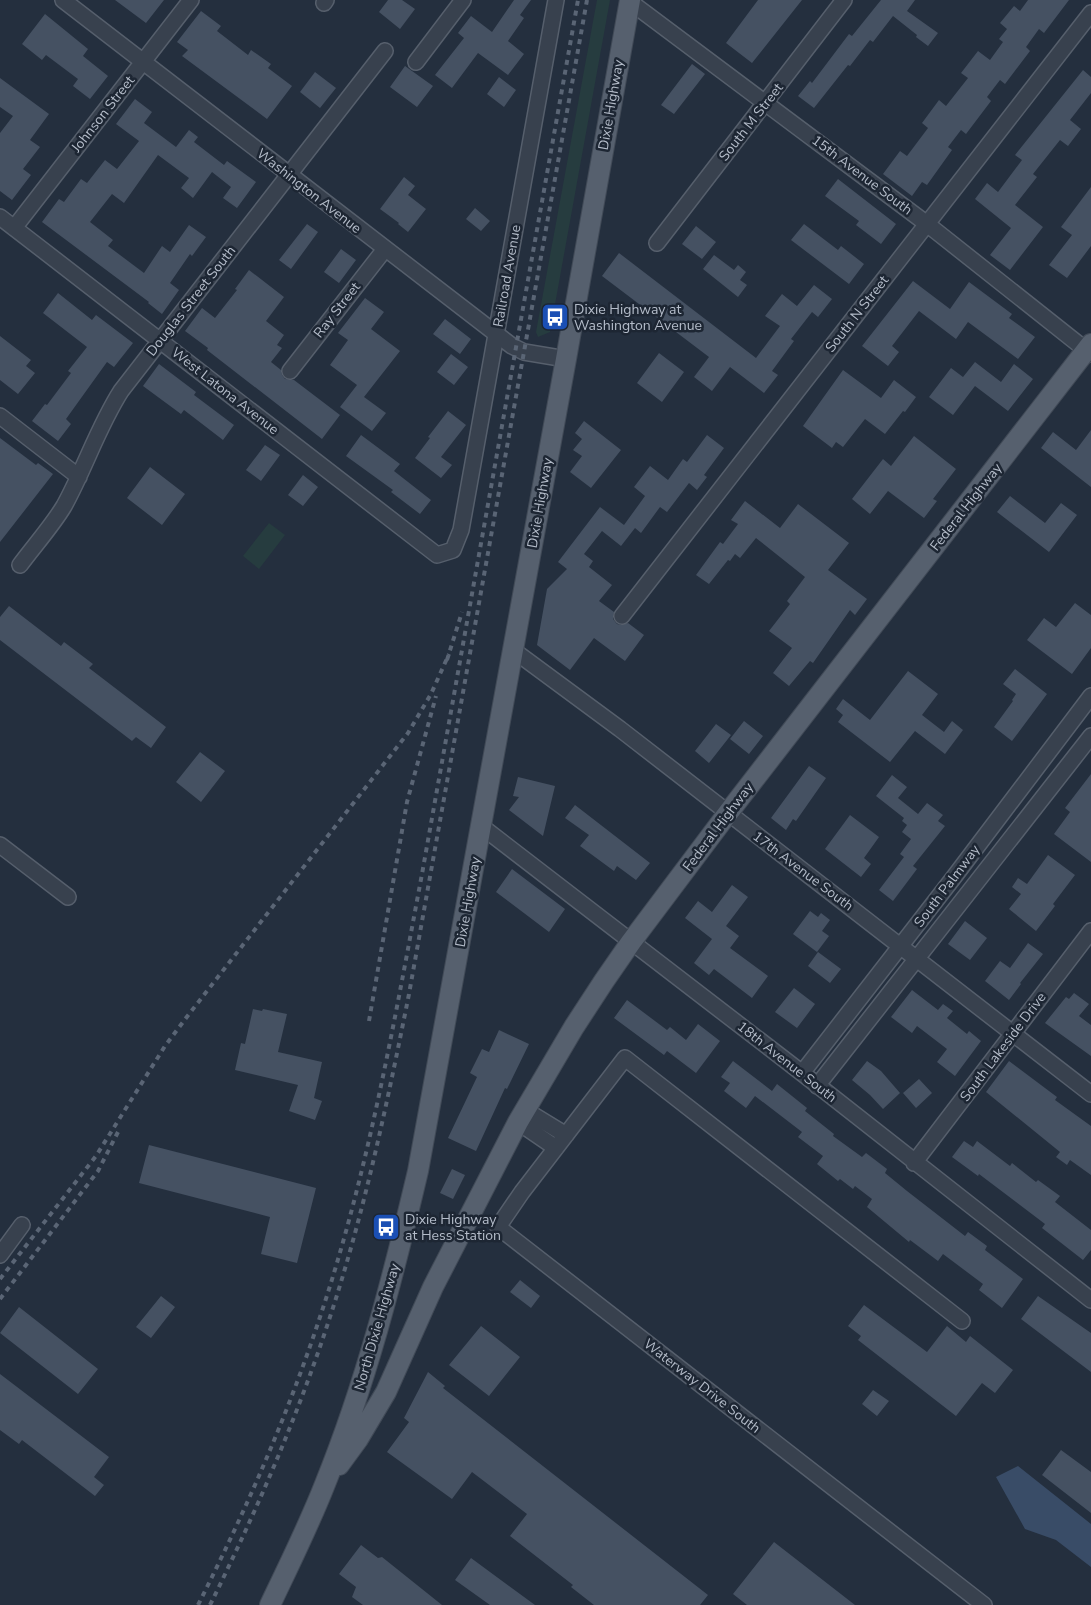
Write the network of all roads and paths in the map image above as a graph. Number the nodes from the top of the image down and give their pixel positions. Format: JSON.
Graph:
{"nodes":[{"id":1,"x":62,"y":0,"type":"edge"},
{"id":2,"x":191,"y":0,"type":"edge"},
{"id":3,"x":463,"y":0,"type":"edge"},
{"id":4,"x":556,"y":0,"type":"edge"},
{"id":5,"x":844,"y":0,"type":"edge"},
{"id":6,"x":630,"y":1,"type":"edge"},
{"id":7,"x":1091,"y":13,"type":"edge"},
{"id":8,"x":386,"y":51,"type":"dead end"},
{"id":9,"x":143,"y":62,"type":"junction"},
{"id":10,"x":416,"y":62,"type":"dead end"},
{"id":11,"x":766,"y":103,"type":"junction"},
{"id":12,"x":289,"y":175,"type":"junction"},
{"id":13,"x":0,"y":217,"type":"edge"},
{"id":14,"x":927,"y":224,"type":"junction"},
{"id":15,"x":14,"y":228,"type":"junction"},
{"id":16,"x":656,"y":243,"type":"dead end"},
{"id":17,"x":384,"y":249,"type":"junction"},
{"id":18,"x":496,"y":334,"type":"junction"},
{"id":19,"x":160,"y":341,"type":"junction"},
{"id":20,"x":1090,"y":349,"type":"edge"},
{"id":21,"x":566,"y":360,"type":"junction"},
{"id":22,"x":290,"y":371,"type":"dead end"},
{"id":23,"x":0,"y":416,"type":"edge"},
{"id":24,"x":79,"y":477,"type":"junction"},
{"id":25,"x":454,"y":550,"type":"joint"},
{"id":26,"x":20,"y":565,"type":"dead end"},
{"id":27,"x":622,"y":616,"type":"dead end"},
{"id":28,"x":513,"y":650,"type":"junction"},
{"id":29,"x":1090,"y":701,"type":"edge"},
{"id":30,"x":1091,"y":736,"type":"edge"},
{"id":31,"x":728,"y":813,"type":"junction"},
{"id":32,"x":481,"y":826,"type":"junction"},
{"id":33,"x":0,"y":845,"type":"edge"},
{"id":34,"x":68,"y":897,"type":"dead end"},
{"id":35,"x":1091,"y":931,"type":"edge"},
{"id":36,"x":631,"y":942,"type":"junction"},
{"id":37,"x":901,"y":946,"type":"junction"},
{"id":38,"x":916,"y":958,"type":"junction"},
{"id":39,"x":449,"y":1006,"type":"joint"},
{"id":40,"x":1013,"y":1034,"type":"junction"},
{"id":41,"x":802,"y":1074,"type":"junction"},
{"id":42,"x":817,"y":1086,"type":"junction"},
{"id":43,"x":1091,"y":1094,"type":"edge"},
{"id":44,"x":521,"y":1116,"type":"junction"},
{"id":45,"x":566,"y":1135,"type":"junction"},
{"id":46,"x":556,"y":1148,"type":"junction"},
{"id":47,"x":914,"y":1163,"type":"junction"},
{"id":48,"x":22,"y":1225,"type":"dead end"},
{"id":49,"x":5,"y":1238,"type":"edge"},
{"id":50,"x":0,"y":1255,"type":"edge"},
{"id":51,"x":1091,"y":1300,"type":"edge"},
{"id":52,"x":962,"y":1321,"type":"dead end"},
{"id":53,"x":405,"y":1349,"type":"junction"},
{"id":54,"x":361,"y":1383,"type":"junction"},
{"id":55,"x":326,"y":1483,"type":"junction"},
{"id":56,"x":270,"y":1605,"type":"edge"},
{"id":57,"x":984,"y":1605,"type":"edge"}],
"edges":[{"from":1,"to":9,"type":"street","name":"Washington Avenue"},
{"from":2,"to":9,"type":"street","name":"Johnson Street"},
{"from":3,"to":10,"type":"street"},
{"from":4,"to":18,"type":"street","name":"Railroad Avenue"},
{"from":5,"to":11,"type":"street","name":"South M Street"},
{"from":6,"to":11,"type":"street","name":"15th Avenue South"},
{"from":6,"to":21,"type":"main road","name":"Dixie Highway"},
{"from":7,"to":14,"type":"street","name":"South N Street"},
{"from":8,"to":12,"type":"street","name":"Douglas Street South"},
{"from":9,"to":12,"type":"street","name":"Washington Avenue"},
{"from":9,"to":15,"type":"street","name":"Johnson Street"},
{"from":11,"to":14,"type":"street","name":"15th Avenue South"},
{"from":11,"to":16,"type":"street","name":"South M Street"},
{"from":12,"to":17,"type":"street","name":"Washington Avenue"},
{"from":12,"to":19,"type":"street","name":"Douglas Street South"},
{"from":13,"to":15,"type":"street","name":"West Latona Avenue"},
{"from":14,"to":20,"type":"street","name":"15th Avenue South"},
{"from":14,"to":27,"type":"street","name":"South N Street"},
{"from":15,"to":19,"type":"street","name":"West Latona Avenue"},
{"from":17,"to":18,"type":"street","name":"Washington Avenue"},
{"from":17,"to":22,"type":"street","name":"Ray Street"},
{"from":18,"to":21,"type":"street","name":"Washington Avenue"},
{"from":18,"to":25,"type":"street","name":"Railroad Avenue"},
{"from":19,"to":24,"type":"street","name":"Douglas Street South"},
{"from":19,"to":25,"type":"street","name":"West Latona Avenue"},
{"from":20,"to":31,"type":"main road","name":"Federal Highway"},
{"from":21,"to":28,"type":"main road","name":"Dixie Highway"},
{"from":23,"to":24,"type":"street"},
{"from":24,"to":26,"type":"street","name":"Douglas Street South"},
{"from":28,"to":31,"type":"street","name":"17th Avenue South"},
{"from":28,"to":32,"type":"main road","name":"Dixie Highway"},
{"from":29,"to":37,"type":"street","name":"South Palmway"},
{"from":30,"to":38,"type":"street","name":"South Palmway"},
{"from":31,"to":36,"type":"main road","name":"Federal Highway"},
{"from":31,"to":37,"type":"street","name":"17th Avenue South"},
{"from":32,"to":36,"type":"street","name":"18th Avenue South"},
{"from":32,"to":39,"type":"main road","name":"Dixie Highway"},
{"from":33,"to":34,"type":"street"},
{"from":35,"to":40,"type":"street","name":"South Lakeside Drive"},
{"from":36,"to":41,"type":"street","name":"18th Avenue South"},
{"from":36,"to":44,"type":"main road","name":"Federal Highway"},
{"from":37,"to":38,"type":"street","name":"17th Avenue South"},
{"from":37,"to":41,"type":"street","name":"South Palmway"},
{"from":38,"to":40,"type":"street","name":"17th Avenue South"},
{"from":38,"to":42,"type":"street","name":"South Palmway"},
{"from":39,"to":54,"type":"main road","name":"North Dixie Highway"},
{"from":40,"to":43,"type":"street","name":"17th Avenue South"},
{"from":40,"to":47,"type":"street","name":"South Lakeside Drive"},
{"from":41,"to":42,"type":"street","name":"18th Avenue South"},
{"from":42,"to":47,"type":"street","name":"18th Avenue South"},
{"from":44,"to":45,"type":"street"},
{"from":44,"to":46,"type":"street"},
{"from":44,"to":53,"type":"main road","name":"Federal Highway"},
{"from":45,"to":46,"type":"street"},
{"from":45,"to":52,"type":"street"},
{"from":46,"to":57,"type":"street","name":"Waterway Drive South"},
{"from":47,"to":51,"type":"street","name":"18th Avenue South"},
{"from":48,"to":49,"type":"street"},
{"from":49,"to":50,"type":"street"},
{"from":53,"to":54,"type":"main road","name":"Federal Highway"},
{"from":53,"to":55,"type":"main road","name":"Federal Highway"},
{"from":54,"to":55,"type":"main road","name":"North Dixie Highway"},
{"from":55,"to":56,"type":"main road","name":"North Dixie Highway"}]}
